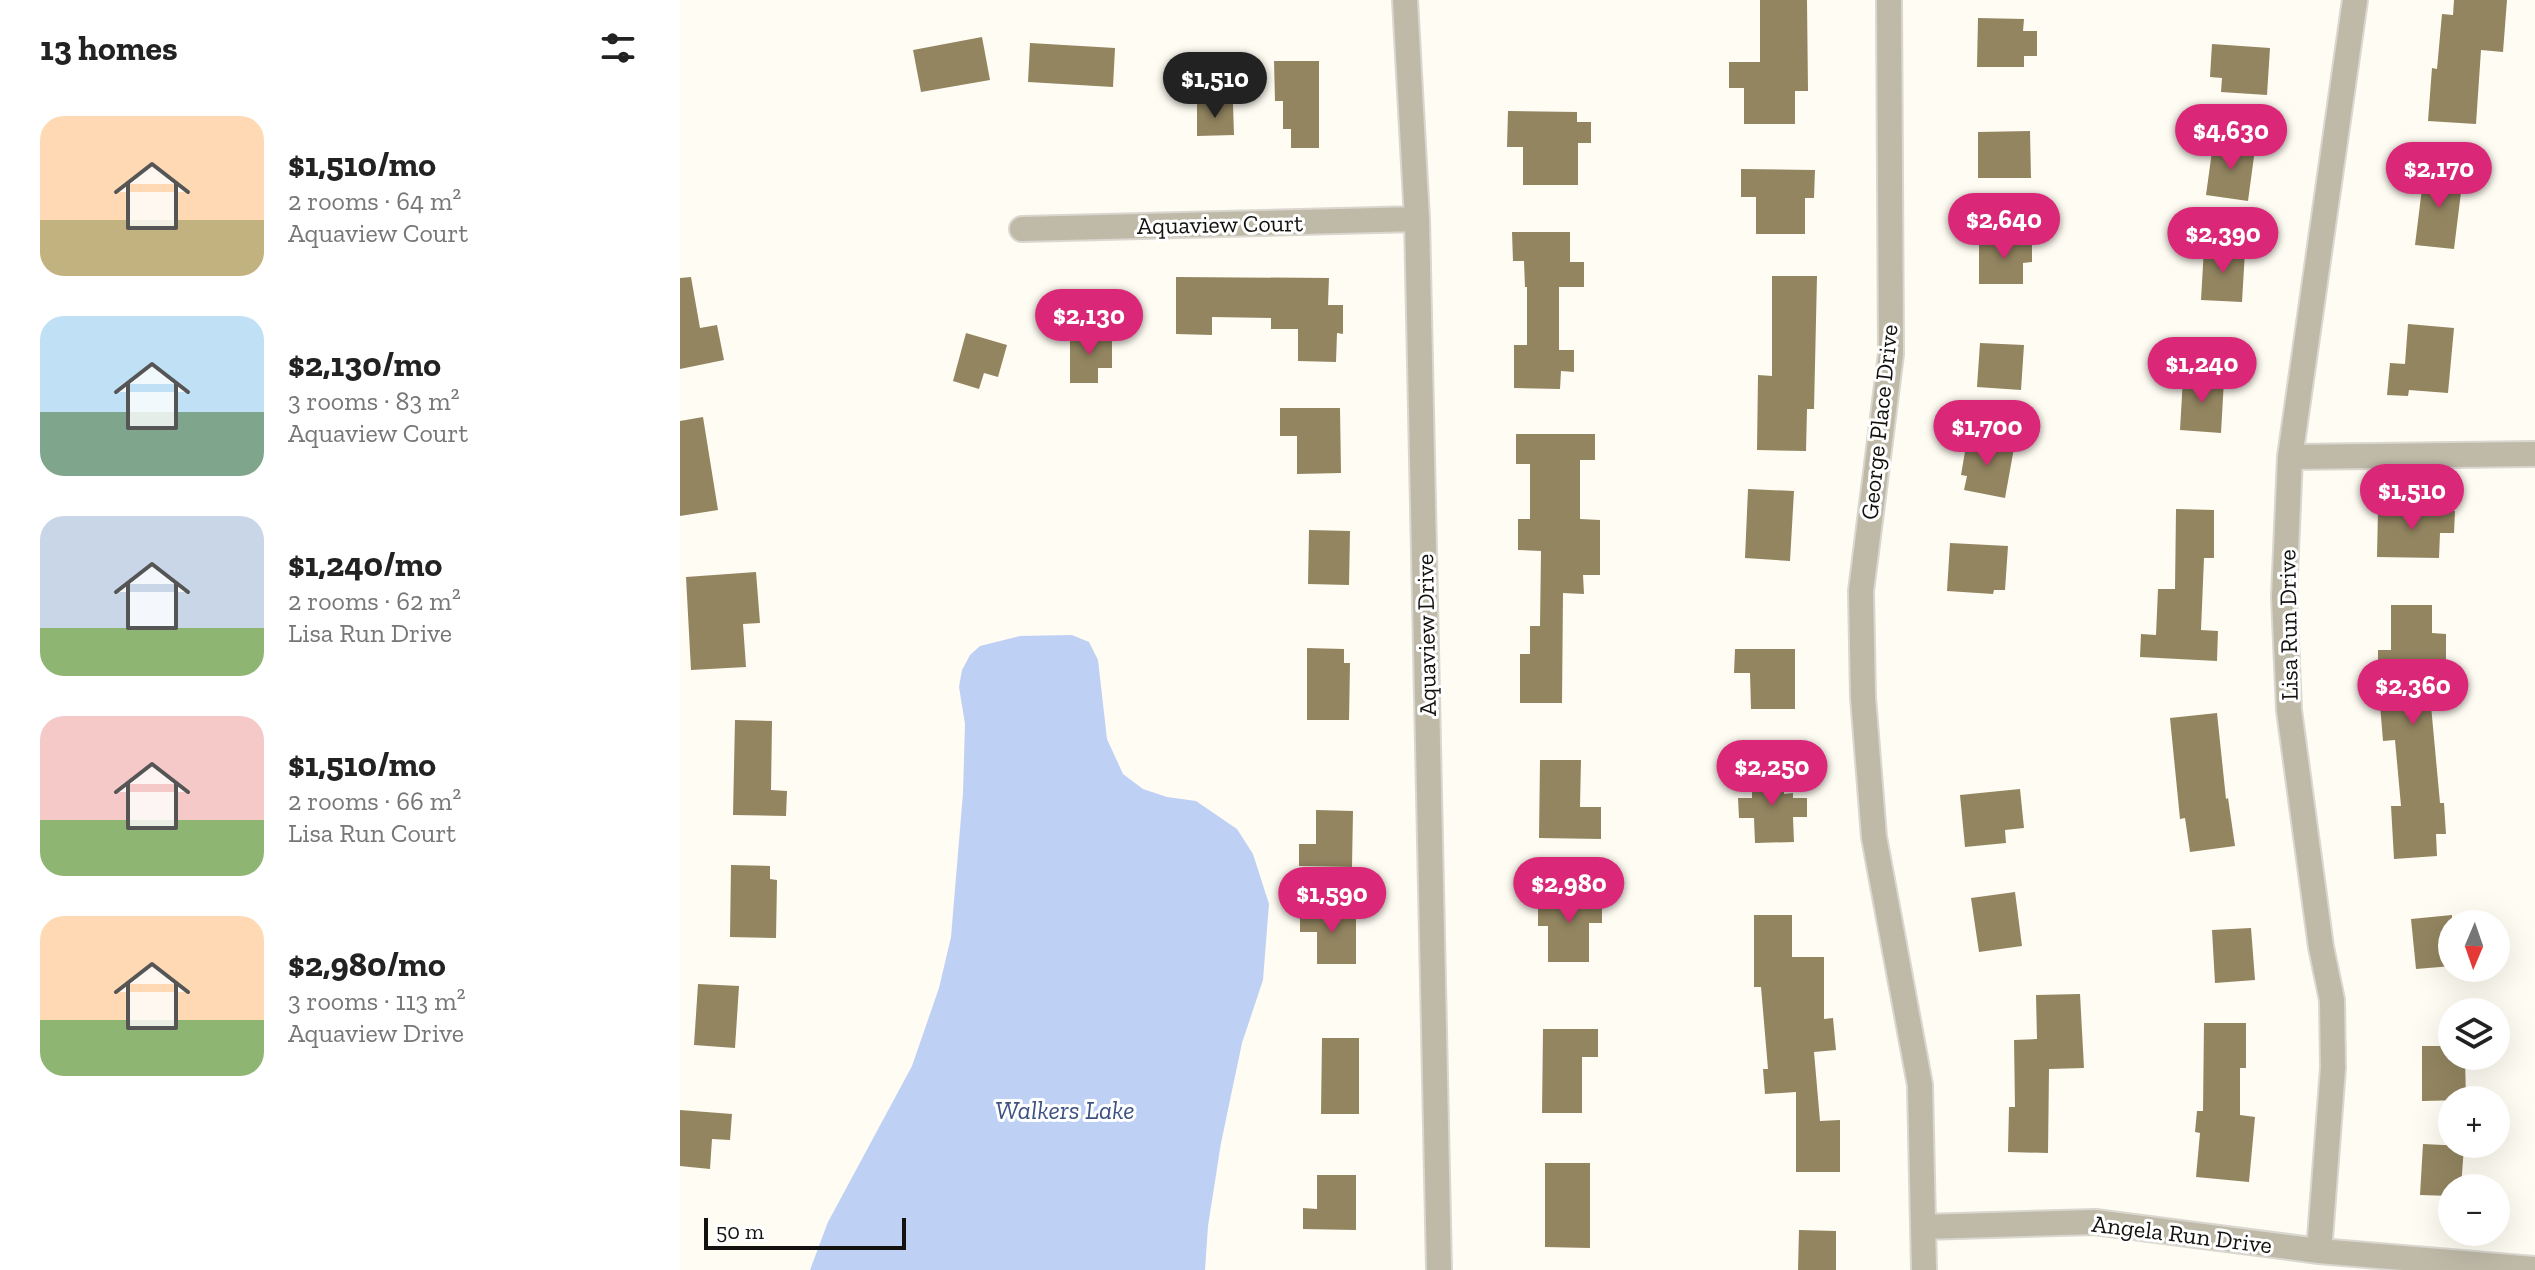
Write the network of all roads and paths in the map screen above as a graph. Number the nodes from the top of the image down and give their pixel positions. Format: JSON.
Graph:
{"nodes":[{"id":1,"x":1405,"y":0,"type":"edge"},
{"id":2,"x":1889,"y":0,"type":"edge"},
{"id":3,"x":2355,"y":0,"type":"edge"},
{"id":4,"x":1417,"y":219,"type":"junction"},
{"id":5,"x":1022,"y":229,"type":"dead end"},
{"id":6,"x":2535,"y":454,"type":"edge"},
{"id":7,"x":2290,"y":457,"type":"junction"},
{"id":8,"x":1923,"y":1227,"type":"junction"},
{"id":9,"x":2319,"y":1251,"type":"junction"},
{"id":10,"x":2535,"y":1269,"type":"edge"},
{"id":11,"x":1439,"y":1270,"type":"edge"},
{"id":12,"x":1924,"y":1270,"type":"edge"}],
"edges":[{"from":1,"to":4,"type":"street","name":"Aquaview Drive"},
{"from":2,"to":8,"type":"street","name":"George Place Drive"},
{"from":3,"to":7,"type":"street","name":"Lisa Run Drive"},
{"from":4,"to":5,"type":"street","name":"Aquaview Court"},
{"from":4,"to":11,"type":"street","name":"Aquaview Drive"},
{"from":6,"to":7,"type":"street"},
{"from":7,"to":9,"type":"street","name":"Lisa Run Drive"},
{"from":8,"to":9,"type":"street","name":"Angela Run Drive"},
{"from":8,"to":12,"type":"street","name":"George Place Drive"},
{"from":9,"to":10,"type":"street","name":"Angela Run Drive"}]}
